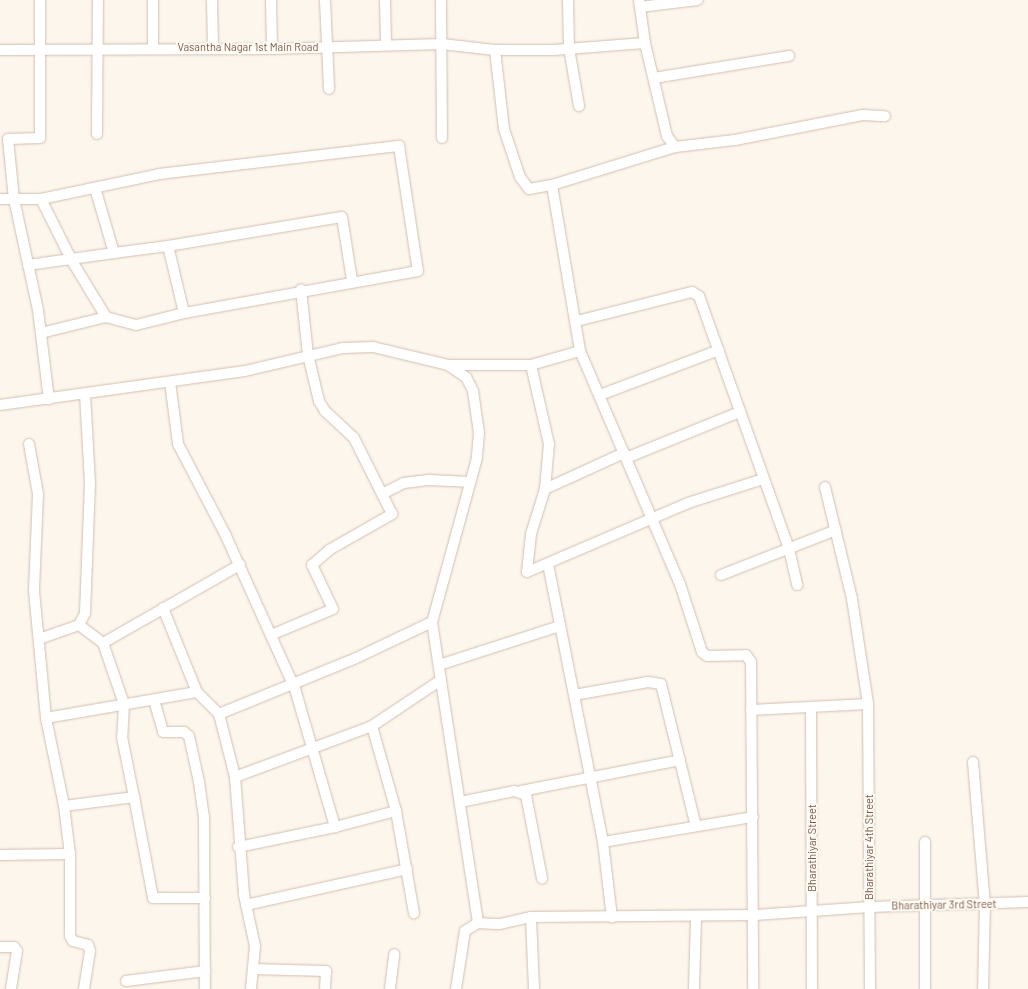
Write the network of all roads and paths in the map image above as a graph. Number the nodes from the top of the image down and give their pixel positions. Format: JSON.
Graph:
{"nodes":[{"id":1,"x":40,"y":0,"type":"edge"},
{"id":2,"x":98,"y":0,"type":"edge"},
{"id":3,"x":153,"y":0,"type":"edge"},
{"id":4,"x":212,"y":0,"type":"edge"},
{"id":5,"x":271,"y":0,"type":"edge"},
{"id":6,"x":325,"y":0,"type":"edge"},
{"id":7,"x":385,"y":0,"type":"edge"},
{"id":8,"x":441,"y":0,"type":"edge"},
{"id":9,"x":568,"y":0,"type":"edge"},
{"id":10,"x":698,"y":0,"type":"edge"},
{"id":11,"x":639,"y":3,"type":"edge"},
{"id":12,"x":645,"y":43,"type":"junction"},
{"id":13,"x":442,"y":44,"type":"junction"},
{"id":14,"x":386,"y":45,"type":"junction"},
{"id":15,"x":213,"y":47,"type":"junction"},
{"id":16,"x":325,"y":47,"type":"junction"},
{"id":17,"x":153,"y":48,"type":"junction"},
{"id":18,"x":569,"y":48,"type":"junction"},
{"id":19,"x":99,"y":49,"type":"junction"},
{"id":20,"x":272,"y":49,"type":"junction"},
{"id":21,"x":0,"y":50,"type":"edge"},
{"id":22,"x":40,"y":50,"type":"junction"},
{"id":23,"x":495,"y":50,"type":"junction"},
{"id":24,"x":789,"y":56,"type":"dead end"},
{"id":25,"x":654,"y":78,"type":"junction"},
{"id":26,"x":329,"y":89,"type":"dead end"},
{"id":27,"x":579,"y":106,"type":"dead end"},
{"id":28,"x":885,"y":116,"type":"dead end"},
{"id":29,"x":97,"y":134,"type":"dead end"},
{"id":30,"x":442,"y":138,"type":"dead end"},
{"id":31,"x":675,"y":147,"type":"junction"},
{"id":32,"x":552,"y":185,"type":"junction"},
{"id":33,"x":95,"y":188,"type":"junction"},
{"id":34,"x":0,"y":199,"type":"edge"},
{"id":35,"x":14,"y":199,"type":"junction"},
{"id":36,"x":41,"y":199,"type":"junction"},
{"id":37,"x":168,"y":246,"type":"junction"},
{"id":38,"x":114,"y":253,"type":"junction"},
{"id":39,"x":72,"y":261,"type":"junction"},
{"id":40,"x":28,"y":264,"type":"junction"},
{"id":41,"x":352,"y":280,"type":"junction"},
{"id":42,"x":301,"y":289,"type":"junction"},
{"id":43,"x":184,"y":313,"type":"junction"},
{"id":44,"x":106,"y":317,"type":"junction"},
{"id":45,"x":577,"y":321,"type":"junction"},
{"id":46,"x":41,"y":332,"type":"junction"},
{"id":47,"x":719,"y":350,"type":"junction"},
{"id":48,"x":580,"y":351,"type":"junction"},
{"id":49,"x":308,"y":354,"type":"junction"},
{"id":50,"x":448,"y":365,"type":"junction"},
{"id":51,"x":531,"y":365,"type":"junction"},
{"id":52,"x":170,"y":382,"type":"junction"},
{"id":53,"x":85,"y":394,"type":"junction"},
{"id":54,"x":600,"y":395,"type":"junction"},
{"id":55,"x":49,"y":399,"type":"junction"},
{"id":56,"x":0,"y":405,"type":"edge"},
{"id":57,"x":740,"y":412,"type":"junction"},
{"id":58,"x":29,"y":444,"type":"dead end"},
{"id":59,"x":625,"y":456,"type":"junction"},
{"id":60,"x":763,"y":479,"type":"junction"},
{"id":61,"x":470,"y":482,"type":"junction"},
{"id":62,"x":825,"y":487,"type":"dead end"},
{"id":63,"x":545,"y":490,"type":"junction"},
{"id":64,"x":384,"y":493,"type":"junction"},
{"id":65,"x":651,"y":518,"type":"junction"},
{"id":66,"x":836,"y":530,"type":"junction"},
{"id":67,"x":789,"y":550,"type":"junction"},
{"id":68,"x":548,"y":564,"type":"junction"},
{"id":69,"x":240,"y":565,"type":"junction"},
{"id":70,"x":721,"y":575,"type":"dead end"},
{"id":71,"x":797,"y":585,"type":"dead end"},
{"id":72,"x":163,"y":608,"type":"junction"},
{"id":73,"x":432,"y":622,"type":"junction"},
{"id":74,"x":79,"y":625,"type":"junction"},
{"id":75,"x":560,"y":626,"type":"junction"},
{"id":76,"x":271,"y":635,"type":"junction"},
{"id":77,"x":39,"y":639,"type":"junction"},
{"id":78,"x":103,"y":643,"type":"junction"},
{"id":79,"x":439,"y":665,"type":"junction"},
{"id":80,"x":441,"y":680,"type":"junction"},
{"id":81,"x":291,"y":682,"type":"junction"},
{"id":82,"x":197,"y":692,"type":"junction"},
{"id":83,"x":574,"y":695,"type":"junction"},
{"id":84,"x":154,"y":700,"type":"junction"},
{"id":85,"x":124,"y":704,"type":"junction"},
{"id":86,"x":868,"y":704,"type":"junction"},
{"id":87,"x":812,"y":708,"type":"junction"},
{"id":88,"x":751,"y":710,"type":"junction"},
{"id":89,"x":218,"y":714,"type":"junction"},
{"id":90,"x":46,"y":718,"type":"junction"},
{"id":91,"x":372,"y":726,"type":"junction"},
{"id":92,"x":314,"y":748,"type":"junction"},
{"id":93,"x":680,"y":760,"type":"junction"},
{"id":94,"x":973,"y":762,"type":"dead end"},
{"id":95,"x":235,"y":777,"type":"junction"},
{"id":96,"x":590,"y":777,"type":"junction"},
{"id":97,"x":521,"y":791,"type":"junction"},
{"id":98,"x":134,"y":797,"type":"junction"},
{"id":99,"x":460,"y":802,"type":"junction"},
{"id":100,"x":64,"y":806,"type":"junction"},
{"id":101,"x":396,"y":811,"type":"junction"},
{"id":102,"x":753,"y":817,"type":"junction"},
{"id":103,"x":696,"y":826,"type":"junction"},
{"id":104,"x":335,"y":827,"type":"junction"},
{"id":105,"x":603,"y":842,"type":"junction"},
{"id":106,"x":925,"y":842,"type":"dead end"},
{"id":107,"x":238,"y":846,"type":"junction"},
{"id":108,"x":70,"y":854,"type":"junction"},
{"id":109,"x":0,"y":855,"type":"edge"},
{"id":110,"x":407,"y":869,"type":"junction"},
{"id":111,"x":542,"y":878,"type":"dead end"},
{"id":112,"x":205,"y":898,"type":"junction"},
{"id":113,"x":1028,"y":902,"type":"edge"},
{"id":114,"x":985,"y":904,"type":"junction"},
{"id":115,"x":246,"y":905,"type":"junction"},
{"id":116,"x":926,"y":905,"type":"junction"},
{"id":117,"x":870,"y":907,"type":"junction"},
{"id":118,"x":813,"y":910,"type":"junction"},
{"id":119,"x":414,"y":913,"type":"dead end"},
{"id":120,"x":755,"y":915,"type":"junction"},
{"id":121,"x":612,"y":917,"type":"junction"},
{"id":122,"x":696,"y":917,"type":"junction"},
{"id":123,"x":530,"y":918,"type":"junction"},
{"id":124,"x":478,"y":923,"type":"junction"},
{"id":125,"x":0,"y":947,"type":"edge"},
{"id":126,"x":394,"y":954,"type":"dead end"},
{"id":127,"x":253,"y":969,"type":"junction"},
{"id":128,"x":206,"y":971,"type":"junction"},
{"id":129,"x":126,"y":981,"type":"dead end"},
{"id":130,"x":11,"y":989,"type":"edge"},
{"id":131,"x":84,"y":989,"type":"edge"},
{"id":132,"x":205,"y":989,"type":"edge"},
{"id":133,"x":252,"y":989,"type":"edge"},
{"id":134,"x":325,"y":989,"type":"edge"},
{"id":135,"x":390,"y":989,"type":"edge"},
{"id":136,"x":456,"y":989,"type":"edge"},
{"id":137,"x":534,"y":989,"type":"edge"},
{"id":138,"x":694,"y":989,"type":"edge"},
{"id":139,"x":753,"y":989,"type":"edge"},
{"id":140,"x":812,"y":989,"type":"edge"},
{"id":141,"x":870,"y":989,"type":"edge"},
{"id":142,"x":925,"y":989,"type":"edge"},
{"id":143,"x":983,"y":989,"type":"edge"}],
"edges":[{"from":1,"to":22,"type":"street"},
{"from":2,"to":19,"type":"street"},
{"from":3,"to":17,"type":"street"},
{"from":4,"to":15,"type":"street"},
{"from":5,"to":20,"type":"street"},
{"from":6,"to":16,"type":"street"},
{"from":7,"to":14,"type":"street"},
{"from":8,"to":13,"type":"street"},
{"from":9,"to":18,"type":"street"},
{"from":10,"to":11,"type":"street"},
{"from":11,"to":12,"type":"street"},
{"from":12,"to":18,"type":"street","name":"Vasantha Nagar 1st Main Road"},
{"from":12,"to":25,"type":"street"},
{"from":13,"to":14,"type":"street","name":"Vasantha Nagar 1st Main Road"},
{"from":13,"to":23,"type":"street","name":"Vasantha Nagar 1st Main Road"},
{"from":13,"to":30,"type":"street"},
{"from":14,"to":16,"type":"street","name":"Vasantha Nagar 1st Main Road"},
{"from":15,"to":17,"type":"street","name":"Vasantha Nagar 1st Main Road"},
{"from":15,"to":20,"type":"street","name":"Vasantha Nagar 1st Main Road"},
{"from":16,"to":20,"type":"street","name":"Vasantha Nagar 1st Main Road"},
{"from":16,"to":26,"type":"street"},
{"from":17,"to":19,"type":"street","name":"Vasantha Nagar 1st Main Road"},
{"from":18,"to":23,"type":"street","name":"Vasantha Nagar 1st Main Road"},
{"from":18,"to":27,"type":"street"},
{"from":19,"to":22,"type":"street","name":"Vasantha Nagar 1st Main Road"},
{"from":19,"to":29,"type":"street"},
{"from":21,"to":22,"type":"street","name":"Vasantha Nagar 1st Main Road"},
{"from":22,"to":35,"type":"street"},
{"from":23,"to":32,"type":"street"},
{"from":24,"to":25,"type":"street"},
{"from":25,"to":31,"type":"street"},
{"from":28,"to":31,"type":"street"},
{"from":31,"to":32,"type":"street"},
{"from":32,"to":45,"type":"street"},
{"from":33,"to":36,"type":"street"},
{"from":33,"to":38,"type":"street"},
{"from":33,"to":41,"type":"street"},
{"from":34,"to":35,"type":"street"},
{"from":35,"to":36,"type":"street"},
{"from":35,"to":40,"type":"street"},
{"from":36,"to":39,"type":"street"},
{"from":37,"to":38,"type":"street"},
{"from":37,"to":41,"type":"street"},
{"from":37,"to":43,"type":"street"},
{"from":38,"to":39,"type":"street"},
{"from":39,"to":40,"type":"street"},
{"from":39,"to":44,"type":"street"},
{"from":40,"to":46,"type":"street"},
{"from":41,"to":42,"type":"street"},
{"from":42,"to":43,"type":"street"},
{"from":42,"to":49,"type":"street"},
{"from":43,"to":44,"type":"street"},
{"from":44,"to":46,"type":"street"},
{"from":45,"to":47,"type":"street"},
{"from":45,"to":48,"type":"street"},
{"from":46,"to":55,"type":"street"},
{"from":47,"to":54,"type":"street"},
{"from":47,"to":57,"type":"street"},
{"from":48,"to":51,"type":"street"},
{"from":48,"to":54,"type":"street"},
{"from":49,"to":50,"type":"street"},
{"from":49,"to":52,"type":"street"},
{"from":49,"to":64,"type":"street"},
{"from":50,"to":51,"type":"street"},
{"from":50,"to":61,"type":"street"},
{"from":51,"to":63,"type":"street"},
{"from":52,"to":53,"type":"street"},
{"from":52,"to":69,"type":"street"},
{"from":53,"to":55,"type":"street"},
{"from":53,"to":74,"type":"street"},
{"from":54,"to":59,"type":"street"},
{"from":55,"to":56,"type":"street"},
{"from":57,"to":59,"type":"street"},
{"from":57,"to":60,"type":"street"},
{"from":58,"to":77,"type":"street"},
{"from":59,"to":63,"type":"street"},
{"from":59,"to":65,"type":"street"},
{"from":60,"to":65,"type":"street"},
{"from":60,"to":67,"type":"street"},
{"from":61,"to":64,"type":"street"},
{"from":61,"to":73,"type":"street"},
{"from":62,"to":66,"type":"street","name":"Bharathiyar 4th Street"},
{"from":63,"to":68,"type":"street"},
{"from":64,"to":76,"type":"street"},
{"from":65,"to":68,"type":"street"},
{"from":65,"to":88,"type":"street"},
{"from":66,"to":67,"type":"street"},
{"from":66,"to":86,"type":"street","name":"Bharathiyar 4th Street"},
{"from":67,"to":70,"type":"street"},
{"from":67,"to":71,"type":"street"},
{"from":68,"to":75,"type":"street"},
{"from":69,"to":72,"type":"street"},
{"from":69,"to":76,"type":"street"},
{"from":72,"to":78,"type":"street"},
{"from":72,"to":82,"type":"street"},
{"from":73,"to":79,"type":"street"},
{"from":73,"to":81,"type":"street"},
{"from":74,"to":77,"type":"street"},
{"from":74,"to":78,"type":"street"},
{"from":75,"to":79,"type":"street"},
{"from":75,"to":83,"type":"street"},
{"from":76,"to":81,"type":"street"},
{"from":77,"to":90,"type":"street"},
{"from":78,"to":85,"type":"street"},
{"from":79,"to":80,"type":"street"},
{"from":80,"to":91,"type":"street"},
{"from":80,"to":99,"type":"street"},
{"from":81,"to":89,"type":"street"},
{"from":81,"to":92,"type":"street"},
{"from":82,"to":84,"type":"street"},
{"from":82,"to":89,"type":"street"},
{"from":83,"to":93,"type":"street"},
{"from":83,"to":96,"type":"street"},
{"from":84,"to":85,"type":"street"},
{"from":84,"to":112,"type":"street"},
{"from":85,"to":90,"type":"street"},
{"from":85,"to":98,"type":"street"},
{"from":86,"to":87,"type":"street"},
{"from":86,"to":117,"type":"street","name":"Bharathiyar 4th Street"},
{"from":87,"to":88,"type":"street"},
{"from":87,"to":118,"type":"street","name":"Bharathiyar Street"},
{"from":88,"to":102,"type":"street"},
{"from":89,"to":95,"type":"street"},
{"from":90,"to":100,"type":"street"},
{"from":91,"to":92,"type":"street"},
{"from":91,"to":101,"type":"street"},
{"from":92,"to":95,"type":"street"},
{"from":92,"to":104,"type":"street"},
{"from":93,"to":96,"type":"street"},
{"from":93,"to":103,"type":"street"},
{"from":94,"to":114,"type":"street"},
{"from":95,"to":107,"type":"street"},
{"from":96,"to":97,"type":"street"},
{"from":96,"to":105,"type":"street"},
{"from":97,"to":99,"type":"street"},
{"from":97,"to":111,"type":"street"},
{"from":98,"to":100,"type":"street"},
{"from":98,"to":112,"type":"street"},
{"from":99,"to":124,"type":"street"},
{"from":100,"to":108,"type":"street"},
{"from":101,"to":104,"type":"street"},
{"from":101,"to":110,"type":"street"},
{"from":102,"to":103,"type":"street"},
{"from":102,"to":120,"type":"street"},
{"from":103,"to":105,"type":"street"},
{"from":104,"to":107,"type":"street"},
{"from":105,"to":121,"type":"street"},
{"from":106,"to":116,"type":"street"},
{"from":107,"to":115,"type":"street"},
{"from":108,"to":109,"type":"street"},
{"from":108,"to":131,"type":"street"},
{"from":110,"to":115,"type":"street"},
{"from":110,"to":119,"type":"street"},
{"from":112,"to":128,"type":"street"},
{"from":113,"to":114,"type":"street","name":"Bharathiyar 3rd Street"},
{"from":114,"to":116,"type":"street","name":"Bharathiyar 3rd Street"},
{"from":114,"to":143,"type":"street"},
{"from":115,"to":127,"type":"street"},
{"from":116,"to":117,"type":"street","name":"Bharathiyar 3rd Street"},
{"from":116,"to":142,"type":"street"},
{"from":117,"to":118,"type":"street","name":"Bharathiyar 3rd Street"},
{"from":117,"to":141,"type":"street","name":"Bharathiyar 4th Street"},
{"from":118,"to":120,"type":"street","name":"Bharathiyar 3rd Street"},
{"from":118,"to":140,"type":"street","name":"Bharathiyar Street"},
{"from":120,"to":122,"type":"street","name":"Bharathiyar 3rd Street"},
{"from":120,"to":139,"type":"street"},
{"from":121,"to":122,"type":"street","name":"Bharathiyar 3rd Street"},
{"from":121,"to":123,"type":"street","name":"Bharathiyar 3rd Street"},
{"from":122,"to":138,"type":"street"},
{"from":123,"to":124,"type":"street","name":"Bharathiyar 3rd Street"},
{"from":123,"to":137,"type":"street"},
{"from":124,"to":136,"type":"street"},
{"from":125,"to":130,"type":"street"},
{"from":126,"to":135,"type":"street"},
{"from":127,"to":133,"type":"street"},
{"from":127,"to":134,"type":"street"},
{"from":128,"to":129,"type":"street"},
{"from":128,"to":132,"type":"street"}]}
